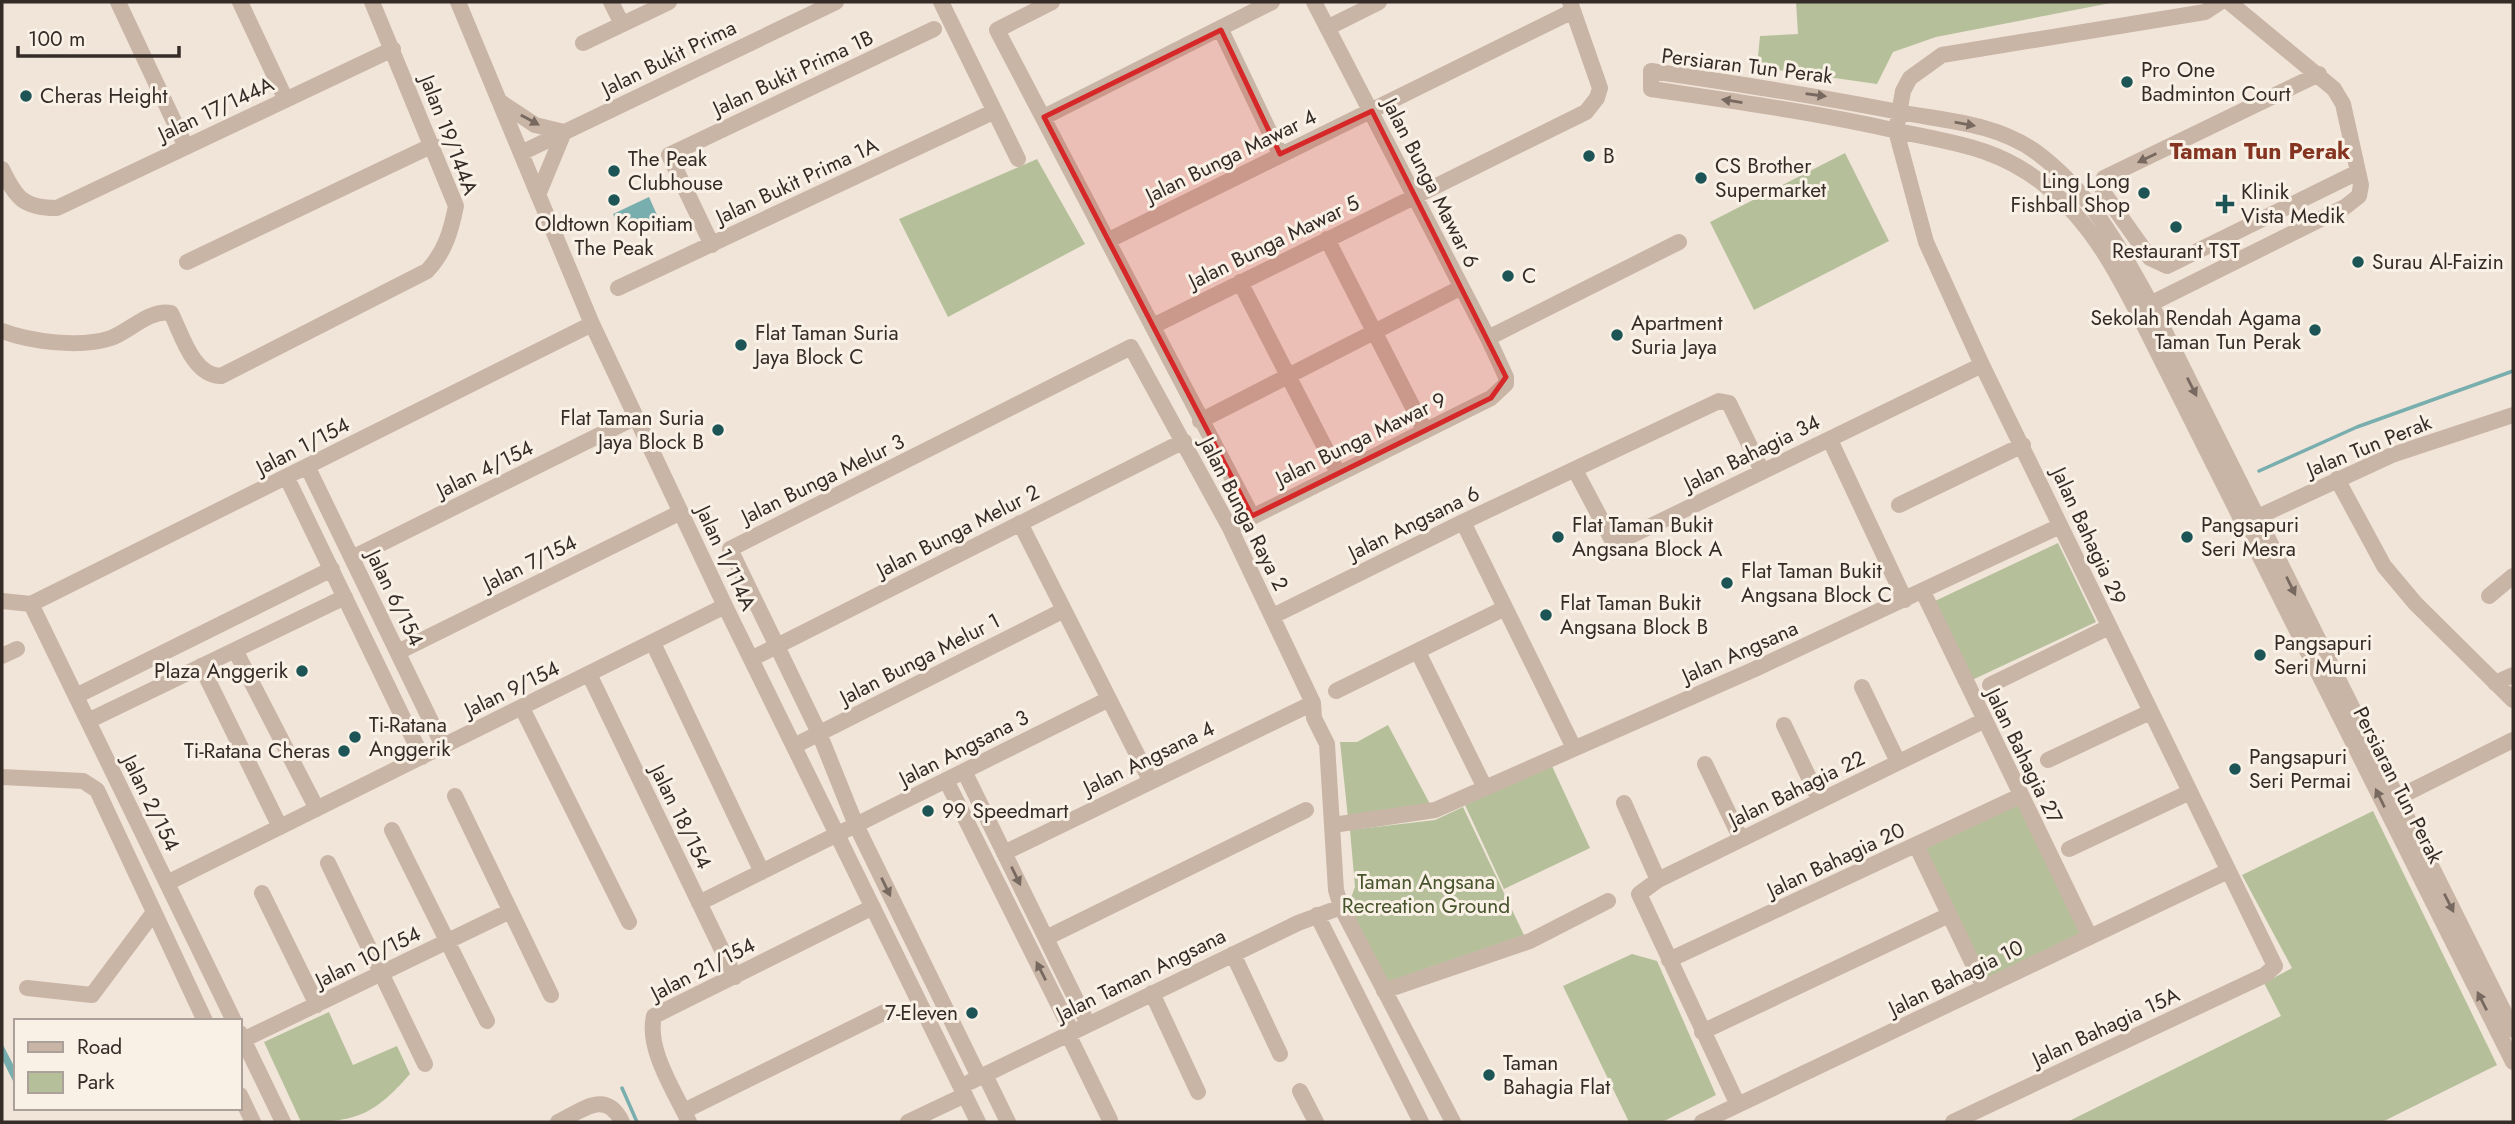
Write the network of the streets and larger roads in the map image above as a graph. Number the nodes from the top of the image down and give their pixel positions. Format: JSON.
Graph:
{"nodes":[{"id":1,"x":118,"y":2,"type":"edge"},
{"id":2,"x":240,"y":2,"type":"edge"},
{"id":3,"x":372,"y":2,"type":"edge"},
{"id":4,"x":458,"y":2,"type":"edge"},
{"id":5,"x":611,"y":2,"type":"edge"},
{"id":6,"x":669,"y":2,"type":"edge"},
{"id":7,"x":836,"y":2,"type":"edge"},
{"id":8,"x":942,"y":2,"type":"edge"},
{"id":9,"x":1052,"y":2,"type":"edge"},
{"id":10,"x":1272,"y":2,"type":"edge"},
{"id":11,"x":1314,"y":2,"type":"edge"},
{"id":12,"x":1380,"y":2,"type":"edge"},
{"id":13,"x":2220,"y":2,"type":"edge"},
{"id":14,"x":2229,"y":2,"type":"edge"},
{"id":15,"x":1571,"y":7,"type":"edge"},
{"id":16,"x":622,"y":24,"type":"junction"},
{"id":17,"x":1335,"y":24,"type":"dead end"},
{"id":18,"x":934,"y":29,"type":"dead end"},
{"id":19,"x":1221,"y":30,"type":"junction"},
{"id":20,"x":583,"y":43,"type":"dead end"},
{"id":21,"x":393,"y":49,"type":"junction"},
{"id":22,"x":2319,"y":74,"type":"junction"},
{"id":23,"x":286,"y":100,"type":"junction"},
{"id":24,"x":499,"y":101,"type":"junction"},
{"id":25,"x":1372,"y":111,"type":"junction"},
{"id":26,"x":993,"y":112,"type":"junction"},
{"id":27,"x":1898,"y":112,"type":"junction"},
{"id":28,"x":1044,"y":117,"type":"junction"},
{"id":29,"x":1896,"y":131,"type":"junction"},
{"id":30,"x":564,"y":132,"type":"junction"},
{"id":31,"x":433,"y":145,"type":"junction"},
{"id":32,"x":186,"y":147,"type":"junction"},
{"id":33,"x":521,"y":153,"type":"junction"},
{"id":34,"x":1280,"y":153,"type":"junction"},
{"id":35,"x":1018,"y":159,"type":"dead end"},
{"id":36,"x":2,"y":169,"type":"edge"},
{"id":37,"x":2358,"y":172,"type":"junction"},
{"id":38,"x":538,"y":195,"type":"junction"},
{"id":39,"x":1414,"y":196,"type":"junction"},
{"id":40,"x":1327,"y":239,"type":"junction"},
{"id":41,"x":1110,"y":240,"type":"junction"},
{"id":42,"x":1679,"y":242,"type":"dead end"},
{"id":43,"x":712,"y":245,"type":"junction"},
{"id":44,"x":187,"y":262,"type":"dead end"},
{"id":45,"x":2137,"y":278,"type":"junction"},
{"id":46,"x":1240,"y":282,"type":"junction"},
{"id":47,"x":618,"y":288,"type":"dead end"},
{"id":48,"x":1460,"y":288,"type":"junction"},
{"id":49,"x":2179,"y":290,"type":"junction"},
{"id":50,"x":2144,"y":307,"type":"junction"},
{"id":51,"x":592,"y":324,"type":"junction"},
{"id":52,"x":1153,"y":326,"type":"junction"},
{"id":53,"x":1375,"y":330,"type":"junction"},
{"id":54,"x":2,"y":331,"type":"edge"},
{"id":55,"x":2166,"y":335,"type":"junction"},
{"id":56,"x":1488,"y":338,"type":"junction"},
{"id":57,"x":1131,"y":347,"type":"joint"},
{"id":58,"x":1982,"y":365,"type":"junction"},
{"id":59,"x":1287,"y":375,"type":"junction"},
{"id":60,"x":1506,"y":384,"type":"joint"},
{"id":61,"x":2513,"y":415,"type":"edge"},
{"id":62,"x":636,"y":417,"type":"junction"},
{"id":63,"x":1200,"y":421,"type":"junction"},
{"id":64,"x":1425,"y":431,"type":"junction"},
{"id":65,"x":1830,"y":439,"type":"junction"},
{"id":66,"x":1184,"y":441,"type":"junction"},
{"id":67,"x":2023,"y":445,"type":"junction"},
{"id":68,"x":308,"y":468,"type":"junction"},
{"id":69,"x":1575,"y":470,"type":"junction"},
{"id":70,"x":1762,"y":471,"type":"junction"},
{"id":71,"x":1338,"y":473,"type":"junction"},
{"id":72,"x":287,"y":478,"type":"junction"},
{"id":73,"x":2337,"y":479,"type":"junction"},
{"id":74,"x":1899,"y":505,"type":"dead end"},
{"id":75,"x":681,"y":512,"type":"junction"},
{"id":76,"x":1252,"y":516,"type":"junction"},
{"id":77,"x":2251,"y":521,"type":"junction"},
{"id":78,"x":1463,"y":522,"type":"junction"},
{"id":79,"x":1020,"y":523,"type":"junction"},
{"id":80,"x":2060,"y":526,"type":"junction"},
{"id":81,"x":1230,"y":528,"type":"junction"},
{"id":82,"x":352,"y":558,"type":"junction"},
{"id":83,"x":332,"y":569,"type":"junction"},
{"id":84,"x":2513,"y":576,"type":"edge"},
{"id":85,"x":1923,"y":592,"type":"junction"},
{"id":86,"x":2489,"y":596,"type":"dead end"},
{"id":87,"x":345,"y":597,"type":"junction"},
{"id":88,"x":1905,"y":600,"type":"junction"},
{"id":89,"x":2,"y":601,"type":"edge"},
{"id":90,"x":31,"y":604,"type":"junction"},
{"id":91,"x":725,"y":606,"type":"junction"},
{"id":92,"x":1504,"y":608,"type":"junction"},
{"id":93,"x":1064,"y":610,"type":"junction"},
{"id":94,"x":1273,"y":617,"type":"junction"},
{"id":95,"x":2109,"y":627,"type":"junction"},
{"id":96,"x":653,"y":643,"type":"junction"},
{"id":97,"x":776,"y":647,"type":"junction"},
{"id":98,"x":235,"y":650,"type":"junction"},
{"id":99,"x":398,"y":652,"type":"junction"},
{"id":100,"x":1418,"y":652,"type":"junction"},
{"id":101,"x":751,"y":659,"type":"junction"},
{"id":102,"x":201,"y":666,"type":"junction"},
{"id":103,"x":589,"y":674,"type":"junction"},
{"id":104,"x":2513,"y":675,"type":"edge"},
{"id":105,"x":2495,"y":683,"type":"junction"},
{"id":106,"x":1990,"y":685,"type":"dead end"},
{"id":107,"x":1862,"y":687,"type":"dead end"},
{"id":108,"x":1336,"y":691,"type":"dead end"},
{"id":109,"x":76,"y":696,"type":"junction"},
{"id":110,"x":1109,"y":699,"type":"junction"},
{"id":111,"x":2513,"y":700,"type":"edge"},
{"id":112,"x":1313,"y":703,"type":"junction"},
{"id":113,"x":522,"y":708,"type":"junction"},
{"id":114,"x":2150,"y":712,"type":"junction"},
{"id":115,"x":88,"y":721,"type":"junction"},
{"id":116,"x":1983,"y":721,"type":"junction"},
{"id":117,"x":1784,"y":725,"type":"dead end"},
{"id":118,"x":819,"y":733,"type":"junction"},
{"id":119,"x":2513,"y":740,"type":"edge"},
{"id":120,"x":443,"y":746,"type":"junction"},
{"id":121,"x":794,"y":746,"type":"junction"},
{"id":122,"x":1574,"y":748,"type":"junction"},
{"id":123,"x":422,"y":757,"type":"junction"},
{"id":124,"x":2048,"y":760,"type":"dead end"},
{"id":125,"x":1898,"y":762,"type":"junction"},
{"id":126,"x":1705,"y":764,"type":"dead end"},
{"id":127,"x":964,"y":771,"type":"junction"},
{"id":128,"x":2,"y":776,"type":"edge"},
{"id":129,"x":946,"y":780,"type":"junction"},
{"id":130,"x":1150,"y":780,"type":"junction"},
{"id":131,"x":1485,"y":788,"type":"junction"},
{"id":132,"x":2190,"y":792,"type":"junction"},
{"id":133,"x":455,"y":796,"type":"dead end"},
{"id":134,"x":2020,"y":796,"type":"junction"},
{"id":135,"x":2397,"y":798,"type":"junction"},
{"id":136,"x":1820,"y":801,"type":"junction"},
{"id":137,"x":1624,"y":803,"type":"dead end"},
{"id":138,"x":317,"y":809,"type":"junction"},
{"id":139,"x":1306,"y":810,"type":"dead end"},
{"id":140,"x":856,"y":825,"type":"junction"},
{"id":141,"x":1339,"y":825,"type":"junction"},
{"id":142,"x":280,"y":827,"type":"junction"},
{"id":143,"x":392,"y":830,"type":"dead end"},
{"id":144,"x":838,"y":835,"type":"junction"},
{"id":145,"x":1741,"y":839,"type":"junction"},
{"id":146,"x":1916,"y":845,"type":"junction"},
{"id":147,"x":2070,"y":849,"type":"dead end"},
{"id":148,"x":1004,"y":853,"type":"junction"},
{"id":149,"x":328,"y":863,"type":"dead end"},
{"id":150,"x":2228,"y":871,"type":"junction"},
{"id":151,"x":762,"y":872,"type":"junction"},
{"id":152,"x":1658,"y":880,"type":"junction"},
{"id":153,"x":167,"y":883,"type":"junction"},
{"id":154,"x":262,"y":892,"type":"dead end"},
{"id":155,"x":1608,"y":901,"type":"dead end"},
{"id":156,"x":699,"y":903,"type":"junction"},
{"id":157,"x":873,"y":907,"type":"junction"},
{"id":158,"x":1341,"y":907,"type":"junction"},
{"id":159,"x":510,"y":911,"type":"junction"},
{"id":160,"x":154,"y":912,"type":"junction"},
{"id":161,"x":1317,"y":915,"type":"junction"},
{"id":162,"x":1949,"y":915,"type":"junction"},
{"id":163,"x":629,"y":922,"type":"dead end"},
{"id":164,"x":2090,"y":937,"type":"junction"},
{"id":165,"x":1046,"y":939,"type":"junction"},
{"id":166,"x":446,"y":942,"type":"junction"},
{"id":167,"x":1233,"y":954,"type":"junction"},
{"id":168,"x":1669,"y":960,"type":"junction"},
{"id":169,"x":2275,"y":966,"type":"joint"},
{"id":170,"x":382,"y":973,"type":"junction"},
{"id":171,"x":735,"y":977,"type":"junction"},
{"id":172,"x":27,"y":988,"type":"dead end"},
{"id":173,"x":1984,"y":988,"type":"junction"},
{"id":174,"x":1384,"y":991,"type":"junction"},
{"id":175,"x":1152,"y":993,"type":"junction"},
{"id":176,"x":551,"y":995,"type":"dead end"},
{"id":177,"x":317,"y":1005,"type":"junction"},
{"id":178,"x":884,"y":1012,"type":"dead end"},
{"id":179,"x":204,"y":1019,"type":"edge"},
{"id":180,"x":233,"y":1019,"type":"edge"},
{"id":181,"x":487,"y":1021,"type":"dead end"},
{"id":182,"x":1088,"y":1024,"type":"junction"},
{"id":183,"x":2513,"y":1030,"type":"edge"},
{"id":184,"x":1702,"y":1032,"type":"junction"},
{"id":185,"x":1070,"y":1033,"type":"junction"},
{"id":186,"x":242,"y":1037,"type":"edge"},
{"id":187,"x":1280,"y":1054,"type":"dead end"},
{"id":188,"x":2513,"y":1062,"type":"edge"},
{"id":189,"x":425,"y":1064,"type":"dead end"},
{"id":190,"x":982,"y":1076,"type":"junction"},
{"id":191,"x":963,"y":1090,"type":"junction"},
{"id":192,"x":1300,"y":1091,"type":"dead end"},
{"id":193,"x":1198,"y":1092,"type":"dead end"},
{"id":194,"x":242,"y":1099,"type":"edge"},
{"id":195,"x":1738,"y":1105,"type":"junction"},
{"id":196,"x":687,"y":1117,"type":"edge"},
{"id":197,"x":1724,"y":1118,"type":"edge"},
{"id":198,"x":1110,"y":1120,"type":"dead end"},
{"id":199,"x":253,"y":1122,"type":"edge"},
{"id":200,"x":283,"y":1122,"type":"edge"},
{"id":201,"x":558,"y":1122,"type":"edge"},
{"id":202,"x":621,"y":1122,"type":"edge"},
{"id":203,"x":908,"y":1122,"type":"edge"},
{"id":204,"x":978,"y":1122,"type":"edge"},
{"id":205,"x":1008,"y":1122,"type":"edge"},
{"id":206,"x":1316,"y":1122,"type":"edge"},
{"id":207,"x":1421,"y":1122,"type":"edge"},
{"id":208,"x":1453,"y":1122,"type":"edge"},
{"id":209,"x":1702,"y":1122,"type":"edge"},
{"id":210,"x":1953,"y":1122,"type":"edge"}],
"edges":[{"from":1,"to":32,"type":"street"},
{"from":2,"to":23,"type":"street"},
{"from":3,"to":21,"type":"street","name":"Jalan 19/144A"},
{"from":4,"to":24,"type":"street","name":"Jalan 1/114A"},
{"from":5,"to":16,"type":"street"},
{"from":6,"to":16,"type":"street"},
{"from":7,"to":30,"type":"street","name":"Jalan Bukit Prima"},
{"from":8,"to":26,"type":"street"},
{"from":9,"to":28,"type":"street"},
{"from":10,"to":19,"type":"street"},
{"from":11,"to":25,"type":"street","name":"Jalan Bunga Mawar 6"},
{"from":12,"to":17,"type":"street"},
{"from":13,"to":27,"type":"street","name":"Jalan Bahagia 29"},
{"from":14,"to":22,"type":"street"},
{"from":15,"to":25,"type":"street","name":"Jalan Bunga Mawar 4"},
{"from":15,"to":39,"type":"street","name":"Jalan Bunga Mawar 5"},
{"from":16,"to":20,"type":"street"},
{"from":18,"to":43,"type":"street","name":"Jalan Bukit Prima 1B"},
{"from":19,"to":28,"type":"street"},
{"from":19,"to":34,"type":"street"},
{"from":21,"to":23,"type":"street","name":"Jalan 17/144A"},
{"from":21,"to":31,"type":"street","name":"Jalan 19/144A"},
{"from":22,"to":37,"type":"street"},
{"from":22,"to":37,"type":"street","one_way":true},
{"from":23,"to":32,"type":"street","name":"Jalan 17/144A"},
{"from":24,"to":30,"type":"street","one_way":true},
{"from":24,"to":33,"type":"street","name":"Jalan 1/114A"},
{"from":25,"to":34,"type":"street","name":"Jalan Bunga Mawar 4"},
{"from":25,"to":39,"type":"street","name":"Jalan Bunga Mawar 6"},
{"from":26,"to":35,"type":"street"},
{"from":26,"to":43,"type":"street","name":"Jalan Bukit Prima 1A"},
{"from":27,"to":29,"type":"street","name":"Jalan Bahagia 29"},
{"from":29,"to":27,"type":"street","name":"Persiaran Tun Perak","one_way":true},
{"from":27,"to":45,"type":"street","name":"Persiaran Tun Perak","one_way":true},
{"from":28,"to":41,"type":"street"},
{"from":29,"to":50,"type":"street","name":"Persiaran Tun Perak"},
{"from":29,"to":58,"type":"street","name":"Jalan Bahagia 29"},
{"from":30,"to":33,"type":"street","name":"Jalan Bukit Prima"},
{"from":30,"to":38,"type":"street"},
{"from":31,"to":44,"type":"street"},
{"from":31,"to":54,"type":"street","name":"Jalan 19/144A"},
{"from":32,"to":36,"type":"street","name":"Jalan 17/144A"},
{"from":33,"to":38,"type":"street","name":"Jalan 1/114A"},
{"from":34,"to":41,"type":"street","name":"Jalan Bunga Mawar 4"},
{"from":37,"to":49,"type":"street"},
{"from":38,"to":51,"type":"street","name":"Jalan 1/114A"},
{"from":39,"to":40,"type":"street","name":"Jalan Bunga Mawar 5"},
{"from":39,"to":48,"type":"street","name":"Jalan Bunga Mawar 6"},
{"from":40,"to":46,"type":"street","name":"Jalan Bunga Mawar 5"},
{"from":40,"to":53,"type":"street"},
{"from":41,"to":52,"type":"street"},
{"from":42,"to":56,"type":"street"},
{"from":43,"to":47,"type":"street","name":"Jalan Bukit Prima 1A"},
{"from":45,"to":49,"type":"street"},
{"from":45,"to":50,"type":"street","name":"Persiaran Tun Perak"},
{"from":46,"to":52,"type":"street","name":"Jalan Bunga Mawar 5"},
{"from":46,"to":59,"type":"street"},
{"from":48,"to":53,"type":"street"},
{"from":48,"to":56,"type":"street","name":"Jalan Bunga Mawar 6"},
{"from":49,"to":50,"type":"street"},
{"from":49,"to":55,"type":"street"},
{"from":50,"to":55,"type":"street","name":"Persiaran Tun Perak"},
{"from":50,"to":77,"type":"street","name":"Persiaran Tun Perak"},
{"from":51,"to":62,"type":"street","name":"Jalan 1/114A"},
{"from":51,"to":68,"type":"street","name":"Jalan 1/154"},
{"from":52,"to":63,"type":"street"},
{"from":53,"to":59,"type":"street"},
{"from":53,"to":64,"type":"street"},
{"from":55,"to":77,"type":"street","name":"Persiaran Tun Perak","one_way":true},
{"from":56,"to":60,"type":"street","name":"Jalan Bunga Mawar 6"},
{"from":57,"to":66,"type":"street","name":"Jalan Bunga Raya 2"},
{"from":57,"to":97,"type":"street","name":"Jalan Bunga Melur 3"},
{"from":58,"to":65,"type":"street","name":"Jalan Bahagia 34"},
{"from":58,"to":67,"type":"street","name":"Jalan Bahagia 29"},
{"from":59,"to":63,"type":"street"},
{"from":59,"to":71,"type":"street"},
{"from":60,"to":64,"type":"street","name":"Jalan Bunga Mawar 9"},
{"from":61,"to":73,"type":"street","name":"Jalan Tun Perak"},
{"from":62,"to":75,"type":"street","name":"Jalan 1/114A"},
{"from":62,"to":82,"type":"street","name":"Jalan 4/154"},
{"from":63,"to":76,"type":"street"},
{"from":64,"to":71,"type":"street","name":"Jalan Bunga Mawar 9"},
{"from":65,"to":70,"type":"street","name":"Jalan Bahagia 34"},
{"from":65,"to":88,"type":"street"},
{"from":66,"to":79,"type":"street","name":"Jalan Bunga Melur 2"},
{"from":66,"to":81,"type":"street","name":"Jalan Bunga Raya 2"},
{"from":67,"to":74,"type":"street"},
{"from":67,"to":80,"type":"street","name":"Jalan Bahagia 29"},
{"from":68,"to":72,"type":"street","name":"Jalan 1/154"},
{"from":68,"to":82,"type":"street","name":"Jalan 6/154"},
{"from":69,"to":70,"type":"street","name":"Jalan Bahagia 34"},
{"from":69,"to":70,"type":"street","name":"Jalan Angsana 6"},
{"from":69,"to":78,"type":"street","name":"Jalan Angsana 6"},
{"from":71,"to":76,"type":"street","name":"Jalan Bunga Mawar 9"},
{"from":72,"to":83,"type":"street"},
{"from":72,"to":90,"type":"street","name":"Jalan 1/154"},
{"from":73,"to":77,"type":"street","name":"Jalan Tun Perak"},
{"from":73,"to":105,"type":"street"},
{"from":75,"to":91,"type":"street","name":"Jalan 1/114A"},
{"from":75,"to":99,"type":"street","name":"Jalan 7/154"},
{"from":76,"to":81,"type":"street","name":"Jalan Bunga Mawar 9"},
{"from":77,"to":135,"type":"street","name":"Persiaran Tun Perak","one_way":true},
{"from":188,"to":77,"type":"street","name":"Persiaran Tun Perak","one_way":true},
{"from":78,"to":92,"type":"street"},
{"from":78,"to":94,"type":"street","name":"Jalan Angsana 6"},
{"from":79,"to":93,"type":"street"},
{"from":79,"to":97,"type":"street","name":"Jalan Bunga Melur 2"},
{"from":80,"to":85,"type":"street","name":"Jalan Angsana"},
{"from":80,"to":95,"type":"street","name":"Jalan Bahagia 29"},
{"from":81,"to":94,"type":"street","name":"Jalan Bunga Raya 2"},
{"from":82,"to":99,"type":"street","name":"Jalan 6/154"},
{"from":83,"to":87,"type":"street"},
{"from":83,"to":109,"type":"street"},
{"from":84,"to":86,"type":"street"},
{"from":85,"to":88,"type":"street","name":"Jalan Angsana"},
{"from":85,"to":116,"type":"street","name":"Jalan Bahagia 27"},
{"from":87,"to":98,"type":"street"},
{"from":87,"to":123,"type":"street"},
{"from":88,"to":122,"type":"street","name":"Jalan Angsana"},
{"from":89,"to":90,"type":"street"},
{"from":90,"to":109,"type":"street","name":"Jalan 2/154"},
{"from":91,"to":96,"type":"street","name":"Jalan 9/154"},
{"from":91,"to":101,"type":"street","name":"Jalan 1/114A"},
{"from":92,"to":100,"type":"street"},
{"from":92,"to":122,"type":"street"},
{"from":93,"to":110,"type":"street"},
{"from":93,"to":118,"type":"street","name":"Jalan Bunga Melur 1"},
{"from":94,"to":112,"type":"street","name":"Jalan Bunga Raya 2"},
{"from":95,"to":106,"type":"street"},
{"from":95,"to":114,"type":"street","name":"Jalan Bahagia 29"},
{"from":96,"to":103,"type":"street","name":"Jalan 9/154"},
{"from":96,"to":151,"type":"street"},
{"from":97,"to":101,"type":"street","name":"Jalan Bunga Melur 2"},
{"from":97,"to":118,"type":"street","name":"Jalan Bunga Melur 3"},
{"from":98,"to":102,"type":"street"},
{"from":98,"to":138,"type":"street"},
{"from":99,"to":120,"type":"street","name":"Jalan 6/154"},
{"from":100,"to":108,"type":"street"},
{"from":100,"to":131,"type":"street"},
{"from":101,"to":121,"type":"street","name":"Jalan 1/114A"},
{"from":102,"to":115,"type":"street"},
{"from":102,"to":142,"type":"street"},
{"from":103,"to":113,"type":"street","name":"Jalan 9/154"},
{"from":103,"to":156,"type":"street","name":"Jalan 18/154"},
{"from":104,"to":105,"type":"street"},
{"from":105,"to":111,"type":"street"},
{"from":107,"to":125,"type":"street"},
{"from":109,"to":115,"type":"street","name":"Jalan 2/154"},
{"from":110,"to":127,"type":"street","name":"Jalan Angsana 3"},
{"from":110,"to":130,"type":"street"},
{"from":112,"to":130,"type":"street","name":"Jalan Angsana 4"},
{"from":112,"to":141,"type":"street","name":"Jalan Bunga Raya 2"},
{"from":113,"to":120,"type":"street","name":"Jalan 9/154"},
{"from":113,"to":163,"type":"street"},
{"from":114,"to":124,"type":"street"},
{"from":114,"to":132,"type":"street","name":"Jalan Bahagia 29"},
{"from":115,"to":153,"type":"street","name":"Jalan 2/154"},
{"from":116,"to":125,"type":"street","name":"Jalan Bahagia 22"},
{"from":116,"to":134,"type":"street","name":"Jalan Bahagia 27"},
{"from":117,"to":136,"type":"street"},
{"from":118,"to":121,"type":"street","name":"Jalan Bunga Melur 1"},
{"from":118,"to":140,"type":"street","name":"Jalan Bunga Melur 3"},
{"from":119,"to":135,"type":"street"},
{"from":120,"to":123,"type":"street","name":"Jalan 9/154"},
{"from":121,"to":144,"type":"street","name":"Jalan 1/114A"},
{"from":122,"to":131,"type":"street","name":"Jalan Angsana"},
{"from":123,"to":138,"type":"street","name":"Jalan 9/154"},
{"from":125,"to":136,"type":"street","name":"Jalan Bahagia 22"},
{"from":126,"to":145,"type":"street"},
{"from":127,"to":129,"type":"street","name":"Jalan Angsana 3"},
{"from":127,"to":148,"type":"street"},
{"from":128,"to":160,"type":"street"},
{"from":129,"to":140,"type":"street","name":"Jalan Angsana 3"},
{"from":185,"to":129,"type":"street","one_way":true},
{"from":130,"to":148,"type":"street","name":"Jalan Angsana 4"},
{"from":131,"to":141,"type":"street","name":"Jalan Angsana"},
{"from":132,"to":147,"type":"street"},
{"from":132,"to":150,"type":"street","name":"Jalan Bahagia 29"},
{"from":133,"to":159,"type":"street"},
{"from":134,"to":146,"type":"street","name":"Jalan Bahagia 20"},
{"from":134,"to":164,"type":"street","name":"Jalan Bahagia 27"},
{"from":135,"to":183,"type":"street","name":"Persiaran Tun Perak","one_way":true},
{"from":136,"to":145,"type":"street","name":"Jalan Bahagia 22"},
{"from":137,"to":152,"type":"street"},
{"from":138,"to":142,"type":"street","name":"Jalan 9/154"},
{"from":139,"to":165,"type":"street"},
{"from":140,"to":144,"type":"street","name":"Jalan Angsana 3"},
{"from":140,"to":190,"type":"street","name":"Jalan Bunga Melur 3","one_way":true},
{"from":141,"to":158,"type":"street","name":"Jalan Bunga Raya 2"},
{"from":142,"to":153,"type":"street","name":"Jalan 9/154"},
{"from":143,"to":166,"type":"street"},
{"from":144,"to":151,"type":"street","name":"Jalan Angsana 3"},
{"from":144,"to":157,"type":"street","name":"Jalan 1/114A"},
{"from":145,"to":152,"type":"street","name":"Jalan Bahagia 22"},
{"from":146,"to":162,"type":"street"},
{"from":146,"to":168,"type":"street","name":"Jalan Bahagia 20"},
{"from":148,"to":165,"type":"street","one_way":true},
{"from":149,"to":170,"type":"street"},
{"from":150,"to":164,"type":"street","name":"Jalan Bahagia 10"},
{"from":150,"to":169,"type":"street","name":"Jalan Bahagia 29"},
{"from":151,"to":156,"type":"street","name":"Jalan Angsana 3"},
{"from":152,"to":168,"type":"street","name":"Jalan Bahagia 22"},
{"from":153,"to":180,"type":"street","name":"Jalan 2/154"},
{"from":154,"to":177,"type":"street"},
{"from":155,"to":174,"type":"street"},
{"from":156,"to":171,"type":"street","name":"Jalan 18/154"},
{"from":157,"to":171,"type":"street","name":"Jalan 21/154"},
{"from":157,"to":191,"type":"street","name":"Jalan 1/114A"},
{"from":158,"to":161,"type":"street","name":"Jalan Taman Angsana"},
{"from":158,"to":174,"type":"street"},
{"from":159,"to":166,"type":"street","name":"Jalan 10/154"},
{"from":159,"to":176,"type":"street"},
{"from":160,"to":172,"type":"street"},
{"from":160,"to":179,"type":"street"},
{"from":161,"to":167,"type":"street","name":"Jalan Taman Angsana"},
{"from":161,"to":207,"type":"street"},
{"from":162,"to":173,"type":"street"},
{"from":162,"to":184,"type":"street"},
{"from":164,"to":173,"type":"street","name":"Jalan Bahagia 10"},
{"from":165,"to":182,"type":"street"},
{"from":166,"to":170,"type":"street","name":"Jalan 10/154"},
{"from":166,"to":181,"type":"street"},
{"from":167,"to":175,"type":"street","name":"Jalan Taman Angsana"},
{"from":167,"to":187,"type":"street"},
{"from":168,"to":184,"type":"street"},
{"from":169,"to":210,"type":"street","name":"Jalan Bahagia 15A"},
{"from":170,"to":177,"type":"street","name":"Jalan 10/154"},
{"from":170,"to":189,"type":"street"},
{"from":171,"to":196,"type":"street","name":"Jalan 21/154"},
{"from":173,"to":195,"type":"street","name":"Jalan Bahagia 10"},
{"from":174,"to":208,"type":"street"},
{"from":175,"to":182,"type":"street","name":"Jalan Taman Angsana"},
{"from":175,"to":193,"type":"street"},
{"from":177,"to":186,"type":"street","name":"Jalan 10/154"},
{"from":178,"to":196,"type":"street"},
{"from":182,"to":185,"type":"street","name":"Jalan Taman Angsana"},
{"from":184,"to":195,"type":"street"},
{"from":185,"to":190,"type":"street","name":"Jalan Taman Angsana"},
{"from":185,"to":198,"type":"street"},
{"from":186,"to":200,"type":"street"},
{"from":190,"to":191,"type":"street","name":"Jalan Taman Angsana"},
{"from":190,"to":205,"type":"street","name":"Jalan Bunga Melur 3"},
{"from":191,"to":203,"type":"street","name":"Jalan Taman Angsana"},
{"from":191,"to":204,"type":"street","name":"Jalan 1/114A"},
{"from":192,"to":206,"type":"street"},
{"from":194,"to":199,"type":"street"},
{"from":195,"to":197,"type":"street","name":"Jalan Bahagia 10"},
{"from":197,"to":209,"type":"street","name":"Jalan Bahagia 10"},
{"from":201,"to":202,"type":"street"}]}
